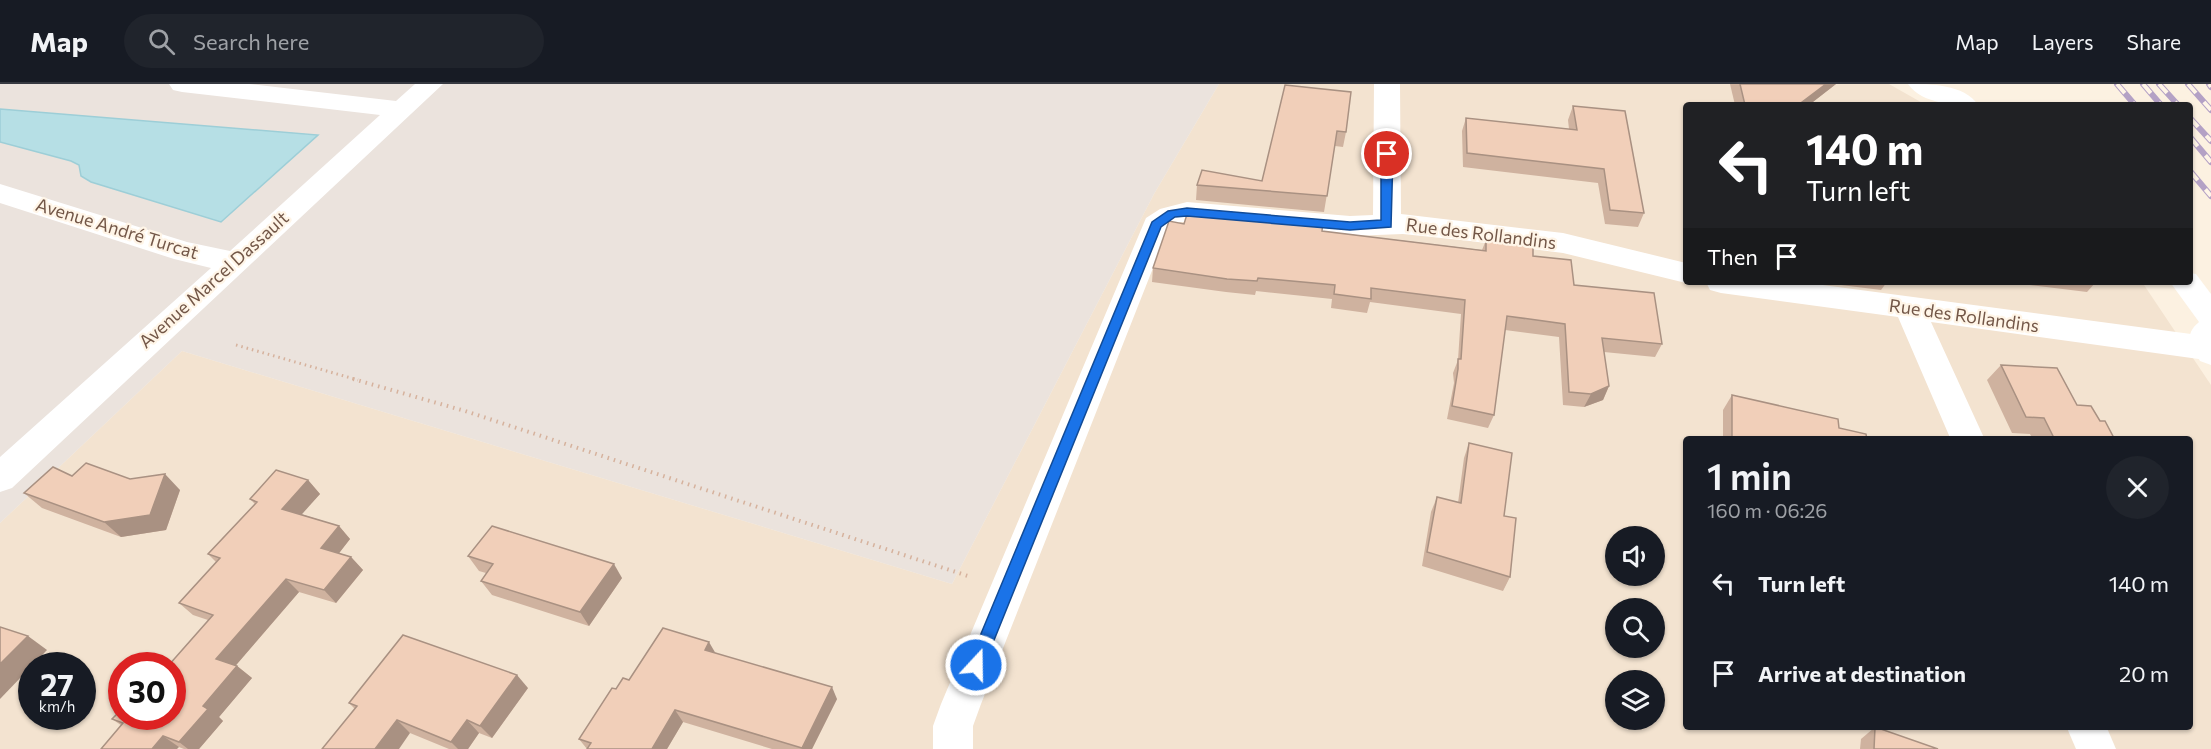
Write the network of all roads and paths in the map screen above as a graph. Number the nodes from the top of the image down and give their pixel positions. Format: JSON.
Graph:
{"nodes":[{"id":1,"x":182,"y":84,"type":"edge"},
{"id":2,"x":430,"y":84,"type":"edge"},
{"id":3,"x":1387,"y":84,"type":"edge"},
{"id":4,"x":1921,"y":84,"type":"edge"},
{"id":5,"x":1959,"y":102,"type":"edge"},
{"id":6,"x":402,"y":110,"type":"junction"},
{"id":7,"x":0,"y":193,"type":"edge"},
{"id":8,"x":1387,"y":224,"type":"junction"},
{"id":9,"x":235,"y":262,"type":"junction"},
{"id":10,"x":1683,"y":272,"type":"edge"},
{"id":11,"x":1742,"y":285,"type":"edge"},
{"id":12,"x":2187,"y":285,"type":"edge"},
{"id":13,"x":1910,"y":309,"type":"junction"},
{"id":14,"x":2211,"y":315,"type":"edge"},
{"id":15,"x":2210,"y":343,"type":"edge"},
{"id":16,"x":236,"y":345,"type":"dead end"},
{"id":17,"x":1966,"y":436,"type":"edge"},
{"id":18,"x":0,"y":478,"type":"edge"},
{"id":19,"x":1006,"y":588,"type":"junction"},
{"id":20,"x":2088,"y":730,"type":"edge"},
{"id":21,"x":953,"y":749,"type":"edge"},
{"id":22,"x":2096,"y":749,"type":"edge"}],
"edges":[{"from":1,"to":6,"type":"street"},
{"from":2,"to":6,"type":"street","name":"Avenue Marcel Dassault"},
{"from":3,"to":8,"type":"street"},
{"from":4,"to":5,"type":"street"},
{"from":6,"to":9,"type":"street","name":"Avenue Marcel Dassault"},
{"from":7,"to":9,"type":"street","name":"Avenue André Turcat"},
{"from":8,"to":10,"type":"street","name":"Rue des Rollandins"},
{"from":8,"to":19,"type":"street","name":"Rue des Rollandins"},
{"from":9,"to":18,"type":"street","name":"Avenue Marcel Dassault"},
{"from":11,"to":13,"type":"street","name":"Rue des Rollandins"},
{"from":12,"to":14,"type":"street"},
{"from":13,"to":15,"type":"street","name":"Rue des Rollandins"},
{"from":13,"to":17,"type":"street"},
{"from":16,"to":19,"type":"path"},
{"from":19,"to":21,"type":"street","name":"Rue des Rollandins"},
{"from":20,"to":22,"type":"street"}]}
